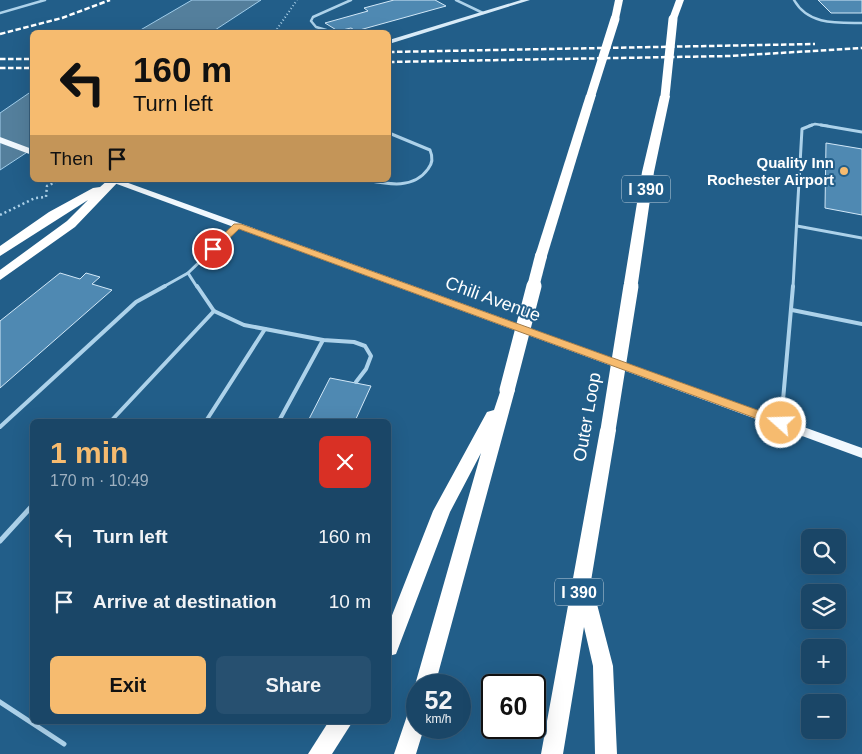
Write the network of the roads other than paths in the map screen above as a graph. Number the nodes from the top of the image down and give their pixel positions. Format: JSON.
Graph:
{"nodes":[{"id":1,"x":45,"y":0,"type":"edge"},
{"id":2,"x":351,"y":0,"type":"edge"},
{"id":3,"x":456,"y":0,"type":"edge"},
{"id":4,"x":527,"y":0,"type":"edge"},
{"id":5,"x":680,"y":0,"type":"edge"},
{"id":6,"x":794,"y":0,"type":"edge"},
{"id":7,"x":619,"y":1,"type":"edge"},
{"id":8,"x":0,"y":13,"type":"edge"},
{"id":9,"x":483,"y":13,"type":"junction"},
{"id":10,"x":862,"y":23,"type":"edge"},
{"id":11,"x":327,"y":30,"type":"edge"},
{"id":12,"x":391,"y":41,"type":"edge"},
{"id":13,"x":862,"y":132,"type":"edge"},
{"id":14,"x":391,"y":134,"type":"edge"},
{"id":15,"x":0,"y":140,"type":"edge"},
{"id":16,"x":30,"y":151,"type":"edge"},
{"id":17,"x":110,"y":182,"type":"edge"},
{"id":18,"x":111,"y":182,"type":"edge"},
{"id":19,"x":118,"y":182,"type":"edge"},
{"id":20,"x":381,"y":182,"type":"edge"},
{"id":21,"x":237,"y":226,"type":"junction"},
{"id":22,"x":796,"y":226,"type":"junction"},
{"id":23,"x":862,"y":238,"type":"edge"},
{"id":24,"x":0,"y":252,"type":"edge"},
{"id":25,"x":188,"y":273,"type":"junction"},
{"id":26,"x":0,"y":276,"type":"edge"},
{"id":27,"x":136,"y":302,"type":"joint"},
{"id":28,"x":792,"y":310,"type":"junction"},
{"id":29,"x":214,"y":311,"type":"junction"},
{"id":30,"x":862,"y":324,"type":"edge"},
{"id":31,"x":265,"y":329,"type":"junction"},
{"id":32,"x":323,"y":340,"type":"junction"},
{"id":33,"x":356,"y":382,"type":"dead end"},
{"id":34,"x":507,"y":390,"type":"junction"},
{"id":35,"x":113,"y":419,"type":"edge"},
{"id":36,"x":207,"y":419,"type":"edge"},
{"id":37,"x":280,"y":419,"type":"edge"},
{"id":38,"x":781,"y":423,"type":"junction"},
{"id":39,"x":0,"y":428,"type":"edge"},
{"id":40,"x":862,"y":453,"type":"edge"},
{"id":41,"x":30,"y":508,"type":"edge"},
{"id":42,"x":0,"y":541,"type":"edge"},
{"id":43,"x":582,"y":576,"type":"junction"},
{"id":44,"x":391,"y":642,"type":"edge"},
{"id":45,"x":428,"y":674,"type":"edge"},
{"id":46,"x":0,"y":702,"type":"edge"},
{"id":47,"x":30,"y":722,"type":"edge"},
{"id":48,"x":34,"y":724,"type":"edge"},
{"id":49,"x":340,"y":724,"type":"edge"},
{"id":50,"x":410,"y":739,"type":"edge"},
{"id":51,"x":64,"y":744,"type":"dead end"},
{"id":52,"x":319,"y":754,"type":"edge"},
{"id":53,"x":405,"y":754,"type":"edge"},
{"id":54,"x":552,"y":754,"type":"edge"},
{"id":55,"x":606,"y":754,"type":"edge"}],
"edges":[{"from":1,"to":8,"type":"lane"},
{"from":2,"to":11,"type":"lane"},
{"from":3,"to":9,"type":"lane"},
{"from":4,"to":9,"type":"street"},
{"from":5,"to":43,"type":"highway","name":"Outer Loop","number":"I 390","bridge":true},
{"from":6,"to":10,"type":"lane"},
{"from":7,"to":34,"type":"highway","bridge":true},
{"from":9,"to":12,"type":"street"},
{"from":13,"to":22,"type":"lane"},
{"from":14,"to":20,"type":"lane"},
{"from":15,"to":16,"type":"main road"},
{"from":17,"to":24,"type":"highway"},
{"from":18,"to":26,"type":"highway"},
{"from":19,"to":21,"type":"main road","name":"Chili Avenue"},
{"from":21,"to":25,"type":"lane"},
{"from":21,"to":38,"type":"main road","name":"Chili Avenue"},
{"from":22,"to":23,"type":"lane"},
{"from":22,"to":28,"type":"lane"},
{"from":25,"to":27,"type":"lane"},
{"from":25,"to":29,"type":"lane"},
{"from":27,"to":39,"type":"lane"},
{"from":28,"to":30,"type":"lane"},
{"from":28,"to":38,"type":"lane"},
{"from":29,"to":31,"type":"lane"},
{"from":29,"to":35,"type":"lane"},
{"from":31,"to":32,"type":"lane"},
{"from":31,"to":36,"type":"lane"},
{"from":32,"to":33,"type":"lane"},
{"from":32,"to":37,"type":"lane"},
{"from":34,"to":44,"type":"highway"},
{"from":34,"to":45,"type":"highway"},
{"from":38,"to":40,"type":"main road","name":"Chili Avenue"},
{"from":41,"to":42,"type":"lane"},
{"from":43,"to":54,"type":"highway","name":"Outer Loop","number":"I 390"},
{"from":43,"to":55,"type":"highway"},
{"from":46,"to":47,"type":"lane"},
{"from":48,"to":51,"type":"lane"},
{"from":49,"to":52,"type":"highway"},
{"from":50,"to":53,"type":"highway"}]}
